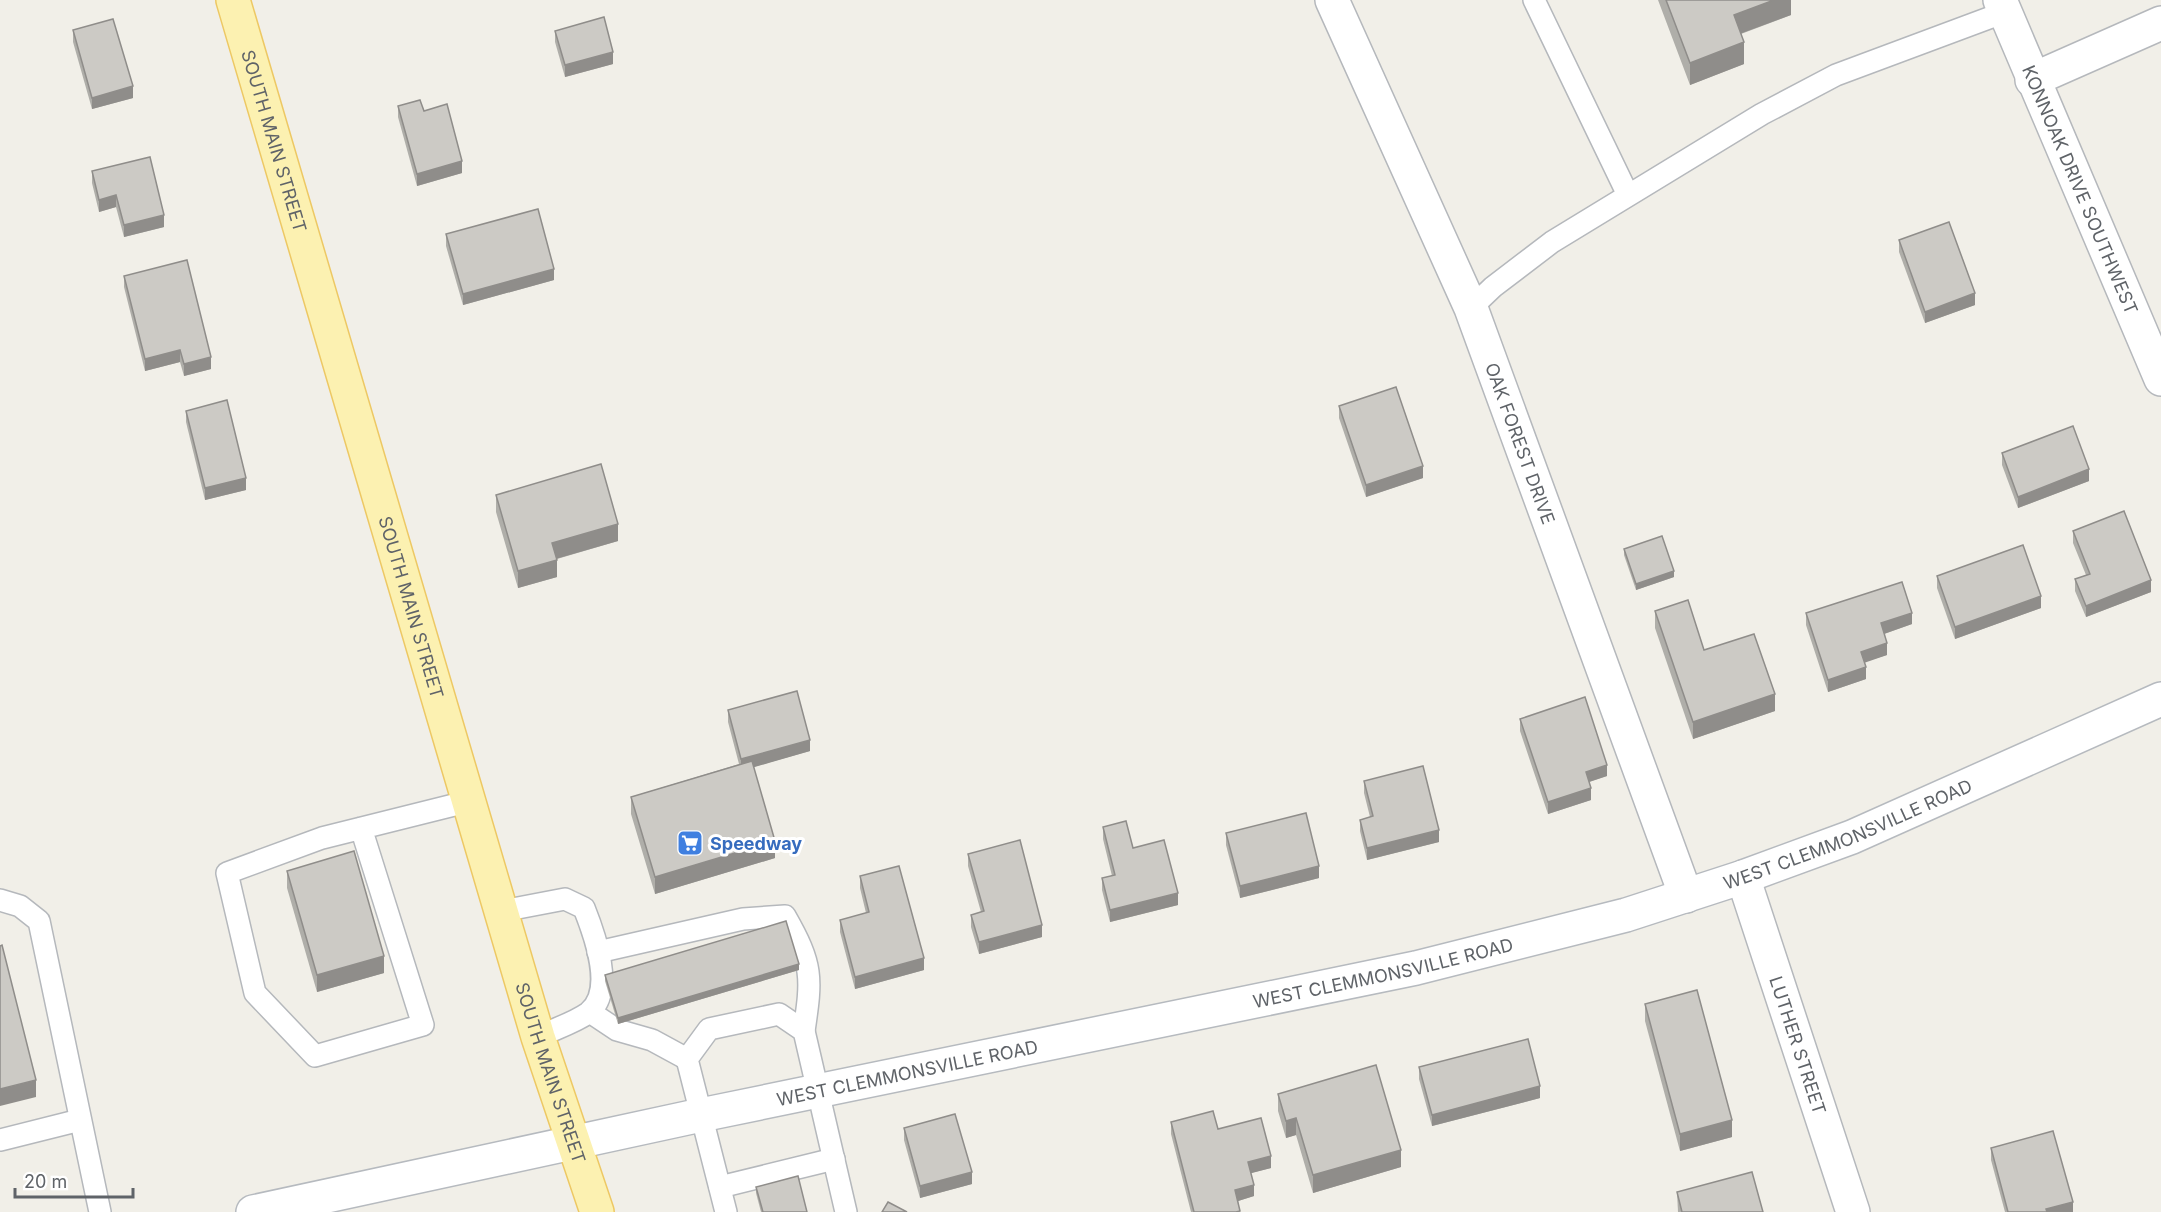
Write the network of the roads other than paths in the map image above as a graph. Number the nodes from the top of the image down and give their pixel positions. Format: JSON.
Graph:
{"nodes":[{"id":1,"x":233,"y":0,"type":"edge"},
{"id":2,"x":1332,"y":0,"type":"edge"},
{"id":3,"x":1534,"y":0,"type":"edge"},
{"id":4,"x":2002,"y":6,"type":"edge"},
{"id":5,"x":2161,"y":22,"type":"edge"},
{"id":6,"x":2032,"y":80,"type":"junction"},
{"id":7,"x":1628,"y":195,"type":"junction"},
{"id":8,"x":1471,"y":308,"type":"junction"},
{"id":9,"x":2161,"y":380,"type":"edge"},
{"id":10,"x":2161,"y":699,"type":"edge"},
{"id":11,"x":470,"y":801,"type":"junction"},
{"id":12,"x":361,"y":828,"type":"junction"},
{"id":13,"x":1743,"y":877,"type":"junction"},
{"id":14,"x":1686,"y":896,"type":"junction"},
{"id":15,"x":0,"y":900,"type":"edge"},
{"id":16,"x":502,"y":911,"type":"junction"},
{"id":17,"x":598,"y":952,"type":"junction"},
{"id":18,"x":590,"y":1012,"type":"junction"},
{"id":19,"x":804,"y":1031,"type":"junction"},
{"id":20,"x":538,"y":1037,"type":"junction"},
{"id":21,"x":687,"y":1059,"type":"junction"},
{"id":22,"x":820,"y":1091,"type":"junction"},
{"id":23,"x":701,"y":1115,"type":"junction"},
{"id":24,"x":80,"y":1120,"type":"junction"},
{"id":25,"x":0,"y":1140,"type":"edge"},
{"id":26,"x":573,"y":1143,"type":"junction"},
{"id":27,"x":834,"y":1159,"type":"junction"},
{"id":28,"x":720,"y":1187,"type":"junction"},
{"id":29,"x":318,"y":1206,"type":"edge"},
{"id":30,"x":100,"y":1212,"type":"edge"},
{"id":31,"x":253,"y":1212,"type":"edge"},
{"id":32,"x":597,"y":1212,"type":"edge"},
{"id":33,"x":726,"y":1212,"type":"edge"},
{"id":34,"x":846,"y":1212,"type":"edge"},
{"id":35,"x":1853,"y":1212,"type":"edge"}],
"edges":[{"from":1,"to":11,"type":"main road","name":"SOUTH MAIN STREET"},
{"from":2,"to":8,"type":"main road","name":"OAK FOREST DRIVE"},
{"from":3,"to":7,"type":"lane"},
{"from":4,"to":6,"type":"main road","name":"KONNOAK DRIVE SOUTHWEST"},
{"from":4,"to":7,"type":"lane"},
{"from":5,"to":6,"type":"main road"},
{"from":6,"to":9,"type":"main road","name":"KONNOAK DRIVE SOUTHWEST"},
{"from":7,"to":8,"type":"lane"},
{"from":8,"to":14,"type":"main road","name":"OAK FOREST DRIVE"},
{"from":10,"to":13,"type":"main road","name":"WEST CLEMMONSVILLE ROAD"},
{"from":11,"to":12,"type":"lane"},
{"from":11,"to":16,"type":"main road","name":"SOUTH MAIN STREET"},
{"from":12,"to":12,"type":"lane"},
{"from":13,"to":14,"type":"main road","name":"WEST CLEMMONSVILLE ROAD"},
{"from":13,"to":35,"type":"main road","name":"LUTHER STREET"},
{"from":14,"to":22,"type":"main road","name":"WEST CLEMMONSVILLE ROAD"},
{"from":15,"to":24,"type":"lane"},
{"from":16,"to":17,"type":"lane"},
{"from":16,"to":20,"type":"main road","name":"SOUTH MAIN STREET"},
{"from":17,"to":18,"type":"lane"},
{"from":17,"to":19,"type":"lane"},
{"from":18,"to":20,"type":"lane"},
{"from":18,"to":21,"type":"lane"},
{"from":19,"to":21,"type":"lane"},
{"from":19,"to":22,"type":"lane"},
{"from":20,"to":26,"type":"main road","name":"SOUTH MAIN STREET"},
{"from":21,"to":23,"type":"lane"},
{"from":22,"to":23,"type":"main road","name":"WEST CLEMMONSVILLE ROAD"},
{"from":22,"to":27,"type":"lane"},
{"from":23,"to":26,"type":"main road","name":"WEST CLEMMONSVILLE ROAD"},
{"from":23,"to":28,"type":"lane"},
{"from":24,"to":25,"type":"lane"},
{"from":24,"to":30,"type":"lane"},
{"from":26,"to":29,"type":"main road","name":"WEST CLEMMONSVILLE ROAD"},
{"from":26,"to":32,"type":"main road","name":"SOUTH MAIN STREET"},
{"from":27,"to":28,"type":"lane"},
{"from":27,"to":34,"type":"lane"},
{"from":28,"to":33,"type":"lane"},
{"from":29,"to":31,"type":"main road","name":"WEST CLEMMONSVILLE ROAD"}]}
